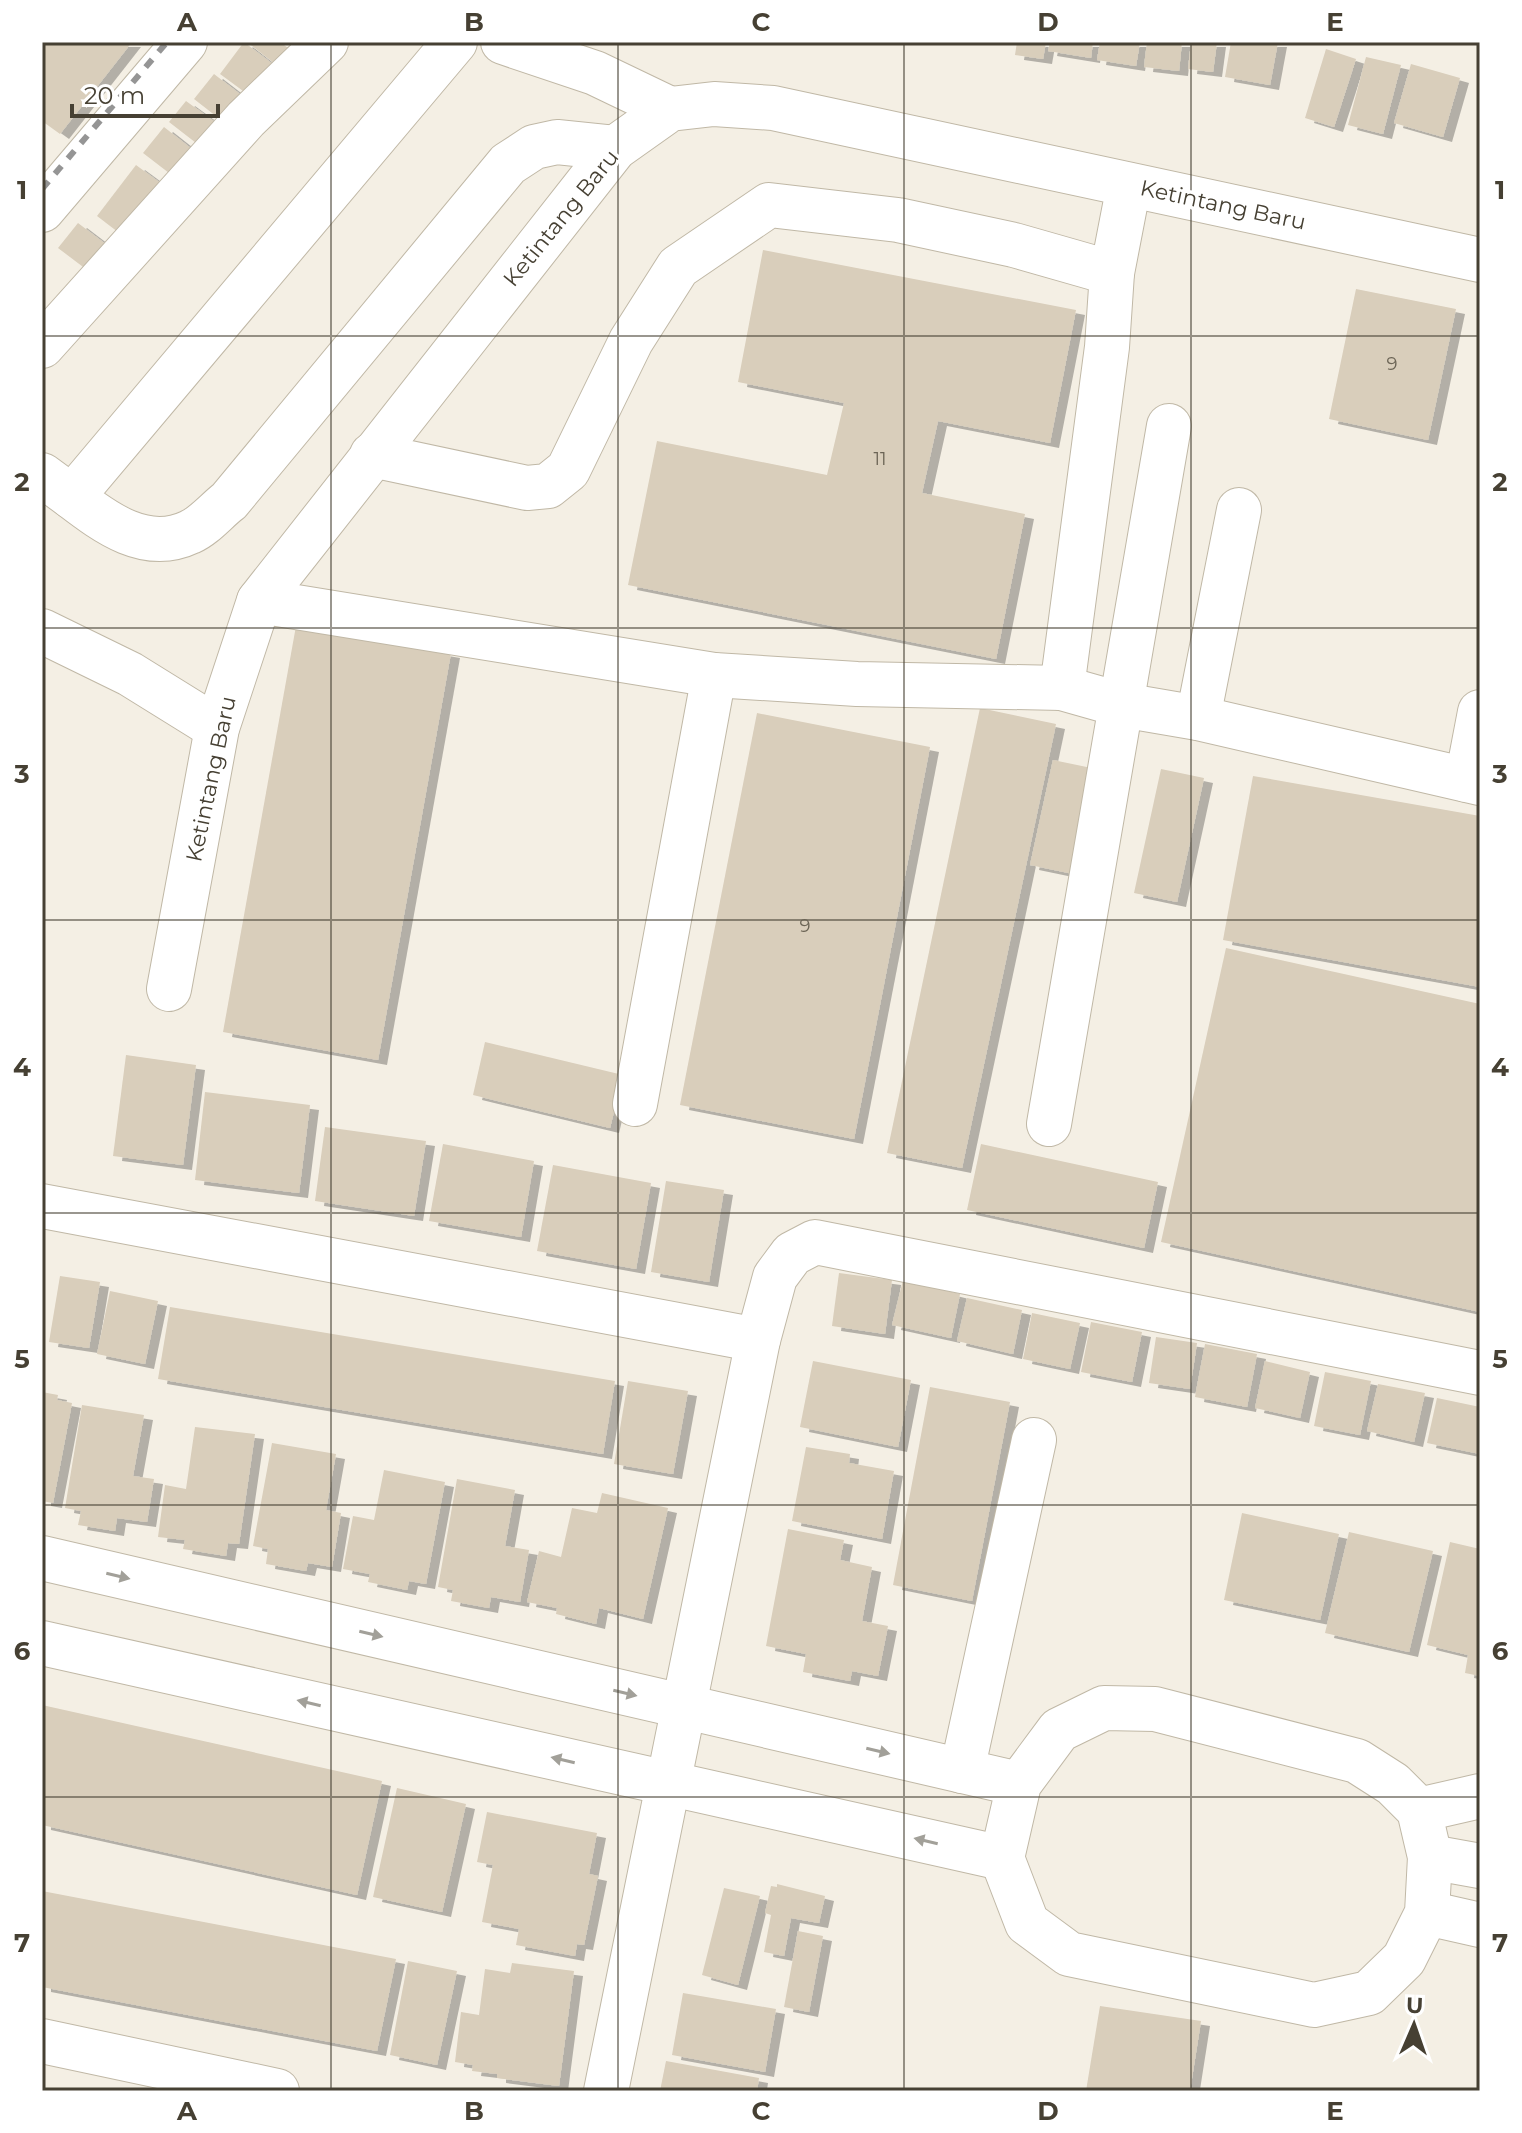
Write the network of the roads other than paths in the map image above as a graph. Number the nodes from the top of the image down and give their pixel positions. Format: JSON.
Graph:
{"nodes":[{"id":1,"x":150,"y":42,"type":"edge"},
{"id":2,"x":185,"y":42,"type":"edge"},
{"id":3,"x":326,"y":42,"type":"edge"},
{"id":4,"x":455,"y":42,"type":"edge"},
{"id":5,"x":503,"y":42,"type":"edge"},
{"id":6,"x":670,"y":109,"type":"junction"},
{"id":7,"x":615,"y":148,"type":"junction"},
{"id":8,"x":42,"y":167,"type":"edge"},
{"id":9,"x":1129,"y":185,"type":"junction"},
{"id":10,"x":42,"y":210,"type":"edge"},
{"id":11,"x":1480,"y":260,"type":"edge"},
{"id":12,"x":1112,"y":273,"type":"junction"},
{"id":13,"x":42,"y":346,"type":"edge"},
{"id":14,"x":1169,"y":426,"type":"dead end"},
{"id":15,"x":372,"y":455,"type":"junction"},
{"id":16,"x":57,"y":486,"type":"edge"},
{"id":17,"x":1239,"y":510,"type":"dead end"},
{"id":18,"x":259,"y":601,"type":"junction"},
{"id":19,"x":42,"y":631,"type":"edge"},
{"id":20,"x":714,"y":675,"type":"junction"},
{"id":21,"x":1062,"y":688,"type":"junction"},
{"id":22,"x":1122,"y":705,"type":"junction"},
{"id":23,"x":1480,"y":712,"type":"edge"},
{"id":24,"x":1198,"y":718,"type":"junction"},
{"id":25,"x":217,"y":728,"type":"junction"},
{"id":26,"x":1473,"y":782,"type":"edge"},
{"id":27,"x":169,"y":989,"type":"dead end"},
{"id":28,"x":635,"y":1104,"type":"dead end"},
{"id":29,"x":1049,"y":1124,"type":"dead end"},
{"id":30,"x":42,"y":1206,"type":"edge"},
{"id":31,"x":758,"y":1340,"type":"junction"},
{"id":32,"x":1480,"y":1373,"type":"edge"},
{"id":33,"x":1034,"y":1440,"type":"dead end"},
{"id":34,"x":42,"y":1558,"type":"edge"},
{"id":35,"x":42,"y":1643,"type":"edge"},
{"id":36,"x":684,"y":1707,"type":"junction"},
{"id":37,"x":962,"y":1771,"type":"junction"},
{"id":38,"x":668,"y":1783,"type":"junction"},
{"id":39,"x":1019,"y":1784,"type":"junction"},
{"id":40,"x":1480,"y":1796,"type":"edge"},
{"id":41,"x":1419,"y":1810,"type":"junction"},
{"id":42,"x":1430,"y":1857,"type":"junction"},
{"id":43,"x":1002,"y":1858,"type":"junction"},
{"id":44,"x":1480,"y":1866,"type":"edge"},
{"id":45,"x":1427,"y":1913,"type":"junction"},
{"id":46,"x":1480,"y":1925,"type":"edge"},
{"id":47,"x":42,"y":2041,"type":"edge"},
{"id":48,"x":277,"y":2091,"type":"edge"},
{"id":49,"x":606,"y":2091,"type":"edge"}],
"edges":[{"from":1,"to":8,"type":"street"},
{"from":2,"to":10,"type":"street"},
{"from":3,"to":13,"type":"street"},
{"from":4,"to":16,"type":"street"},
{"from":5,"to":6,"type":"street"},
{"from":6,"to":7,"type":"street","name":"Ketintang Baru"},
{"from":6,"to":9,"type":"street","name":"Ketintang Baru"},
{"from":7,"to":15,"type":"street","name":"Ketintang Baru"},
{"from":7,"to":16,"type":"street"},
{"from":9,"to":11,"type":"street","name":"Ketintang Baru"},
{"from":9,"to":12,"type":"street"},
{"from":12,"to":15,"type":"street"},
{"from":12,"to":21,"type":"street"},
{"from":14,"to":22,"type":"street"},
{"from":15,"to":18,"type":"street","name":"Ketintang Baru"},
{"from":17,"to":24,"type":"street"},
{"from":18,"to":20,"type":"street"},
{"from":18,"to":25,"type":"street","name":"Ketintang Baru"},
{"from":19,"to":25,"type":"street"},
{"from":20,"to":21,"type":"street"},
{"from":20,"to":28,"type":"street"},
{"from":21,"to":22,"type":"street"},
{"from":22,"to":24,"type":"street"},
{"from":22,"to":29,"type":"street"},
{"from":23,"to":26,"type":"street"},
{"from":24,"to":26,"type":"street"},
{"from":25,"to":27,"type":"street","name":"Ketintang Baru"},
{"from":30,"to":31,"type":"street"},
{"from":31,"to":32,"type":"street"},
{"from":31,"to":36,"type":"street"},
{"from":33,"to":37,"type":"street"},
{"from":34,"to":36,"type":"street","one_way":true},
{"from":38,"to":35,"type":"street","one_way":true},
{"from":36,"to":37,"type":"street","one_way":true},
{"from":36,"to":38,"type":"street"},
{"from":37,"to":39,"type":"street"},
{"from":43,"to":38,"type":"street","one_way":true},
{"from":38,"to":49,"type":"street"},
{"from":39,"to":41,"type":"street"},
{"from":39,"to":43,"type":"street"},
{"from":40,"to":41,"type":"street"},
{"from":41,"to":42,"type":"street"},
{"from":42,"to":44,"type":"street"},
{"from":42,"to":45,"type":"street"},
{"from":43,"to":45,"type":"street"},
{"from":45,"to":46,"type":"street"},
{"from":47,"to":48,"type":"street"}]}
